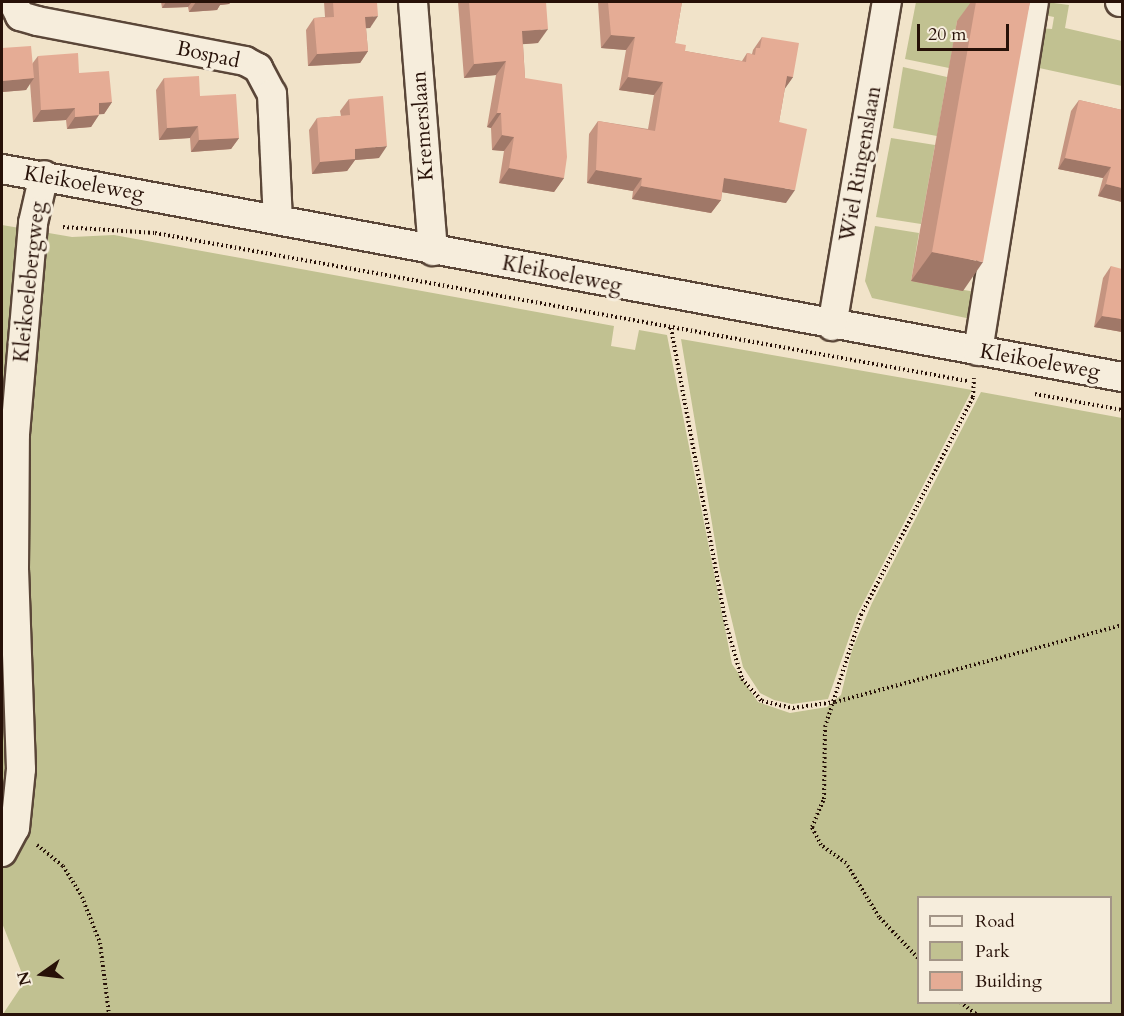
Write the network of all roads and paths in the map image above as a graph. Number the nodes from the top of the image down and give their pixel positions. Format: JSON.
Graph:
{"nodes":[{"id":1,"x":13,"y":2,"type":"edge"},
{"id":2,"x":413,"y":2,"type":"edge"},
{"id":3,"x":887,"y":2,"type":"edge"},
{"id":4,"x":1034,"y":2,"type":"edge"},
{"id":5,"x":2,"y":169,"type":"edge"},
{"id":6,"x":44,"y":176,"type":"junction"},
{"id":7,"x":278,"y":220,"type":"junction"},
{"id":8,"x":33,"y":223,"type":"junction"},
{"id":9,"x":433,"y":251,"type":"junction"},
{"id":10,"x":832,"y":326,"type":"junction"},
{"id":11,"x":671,"y":328,"type":"junction"},
{"id":12,"x":978,"y":351,"type":"junction"},
{"id":13,"x":1122,"y":377,"type":"edge"},
{"id":14,"x":973,"y":382,"type":"junction"},
{"id":15,"x":985,"y":384,"type":"dead end"},
{"id":16,"x":1031,"y":393,"type":"dead end"},
{"id":17,"x":1122,"y":410,"type":"edge"},
{"id":18,"x":1122,"y":625,"type":"edge"},
{"id":19,"x":835,"y":702,"type":"junction"},
{"id":20,"x":15,"y":828,"type":"junction"},
{"id":21,"x":2,"y":852,"type":"edge"},
{"id":22,"x":917,"y":957,"type":"edge"},
{"id":23,"x":963,"y":1004,"type":"edge"},
{"id":24,"x":109,"y":1014,"type":"edge"},
{"id":25,"x":976,"y":1014,"type":"edge"}],
"edges":[{"from":1,"to":7,"type":"street","name":"Bospad"},
{"from":2,"to":9,"type":"street","name":"Kremerslaan"},
{"from":3,"to":10,"type":"street","name":"Wiel Ringenslaan"},
{"from":4,"to":12,"type":"street"},
{"from":5,"to":6,"type":"street","name":"Kleikoeleweg"},
{"from":6,"to":7,"type":"street","name":"Kleikoeleweg"},
{"from":6,"to":8,"type":"street","name":"Kleikoelebergweg"},
{"from":7,"to":9,"type":"street","name":"Kleikoeleweg"},
{"from":8,"to":11,"type":"path","name":"Kleikoeleweg"},
{"from":8,"to":20,"type":"street","name":"Kleikoelebergweg"},
{"from":9,"to":10,"type":"street","name":"Kleikoeleweg"},
{"from":10,"to":12,"type":"street","name":"Kleikoeleweg"},
{"from":11,"to":14,"type":"path","name":"Kleikoeleweg"},
{"from":11,"to":19,"type":"path"},
{"from":12,"to":13,"type":"street","name":"Kleikoeleweg"},
{"from":14,"to":15,"type":"path","name":"Kleikoeleweg"},
{"from":14,"to":19,"type":"path"},
{"from":16,"to":17,"type":"path","name":"Kleikoeleweg"},
{"from":18,"to":19,"type":"path"},
{"from":19,"to":22,"type":"path"},
{"from":20,"to":21,"type":"street","name":"Kleikoelebergweg"},
{"from":20,"to":24,"type":"path"},
{"from":23,"to":25,"type":"path"}]}
